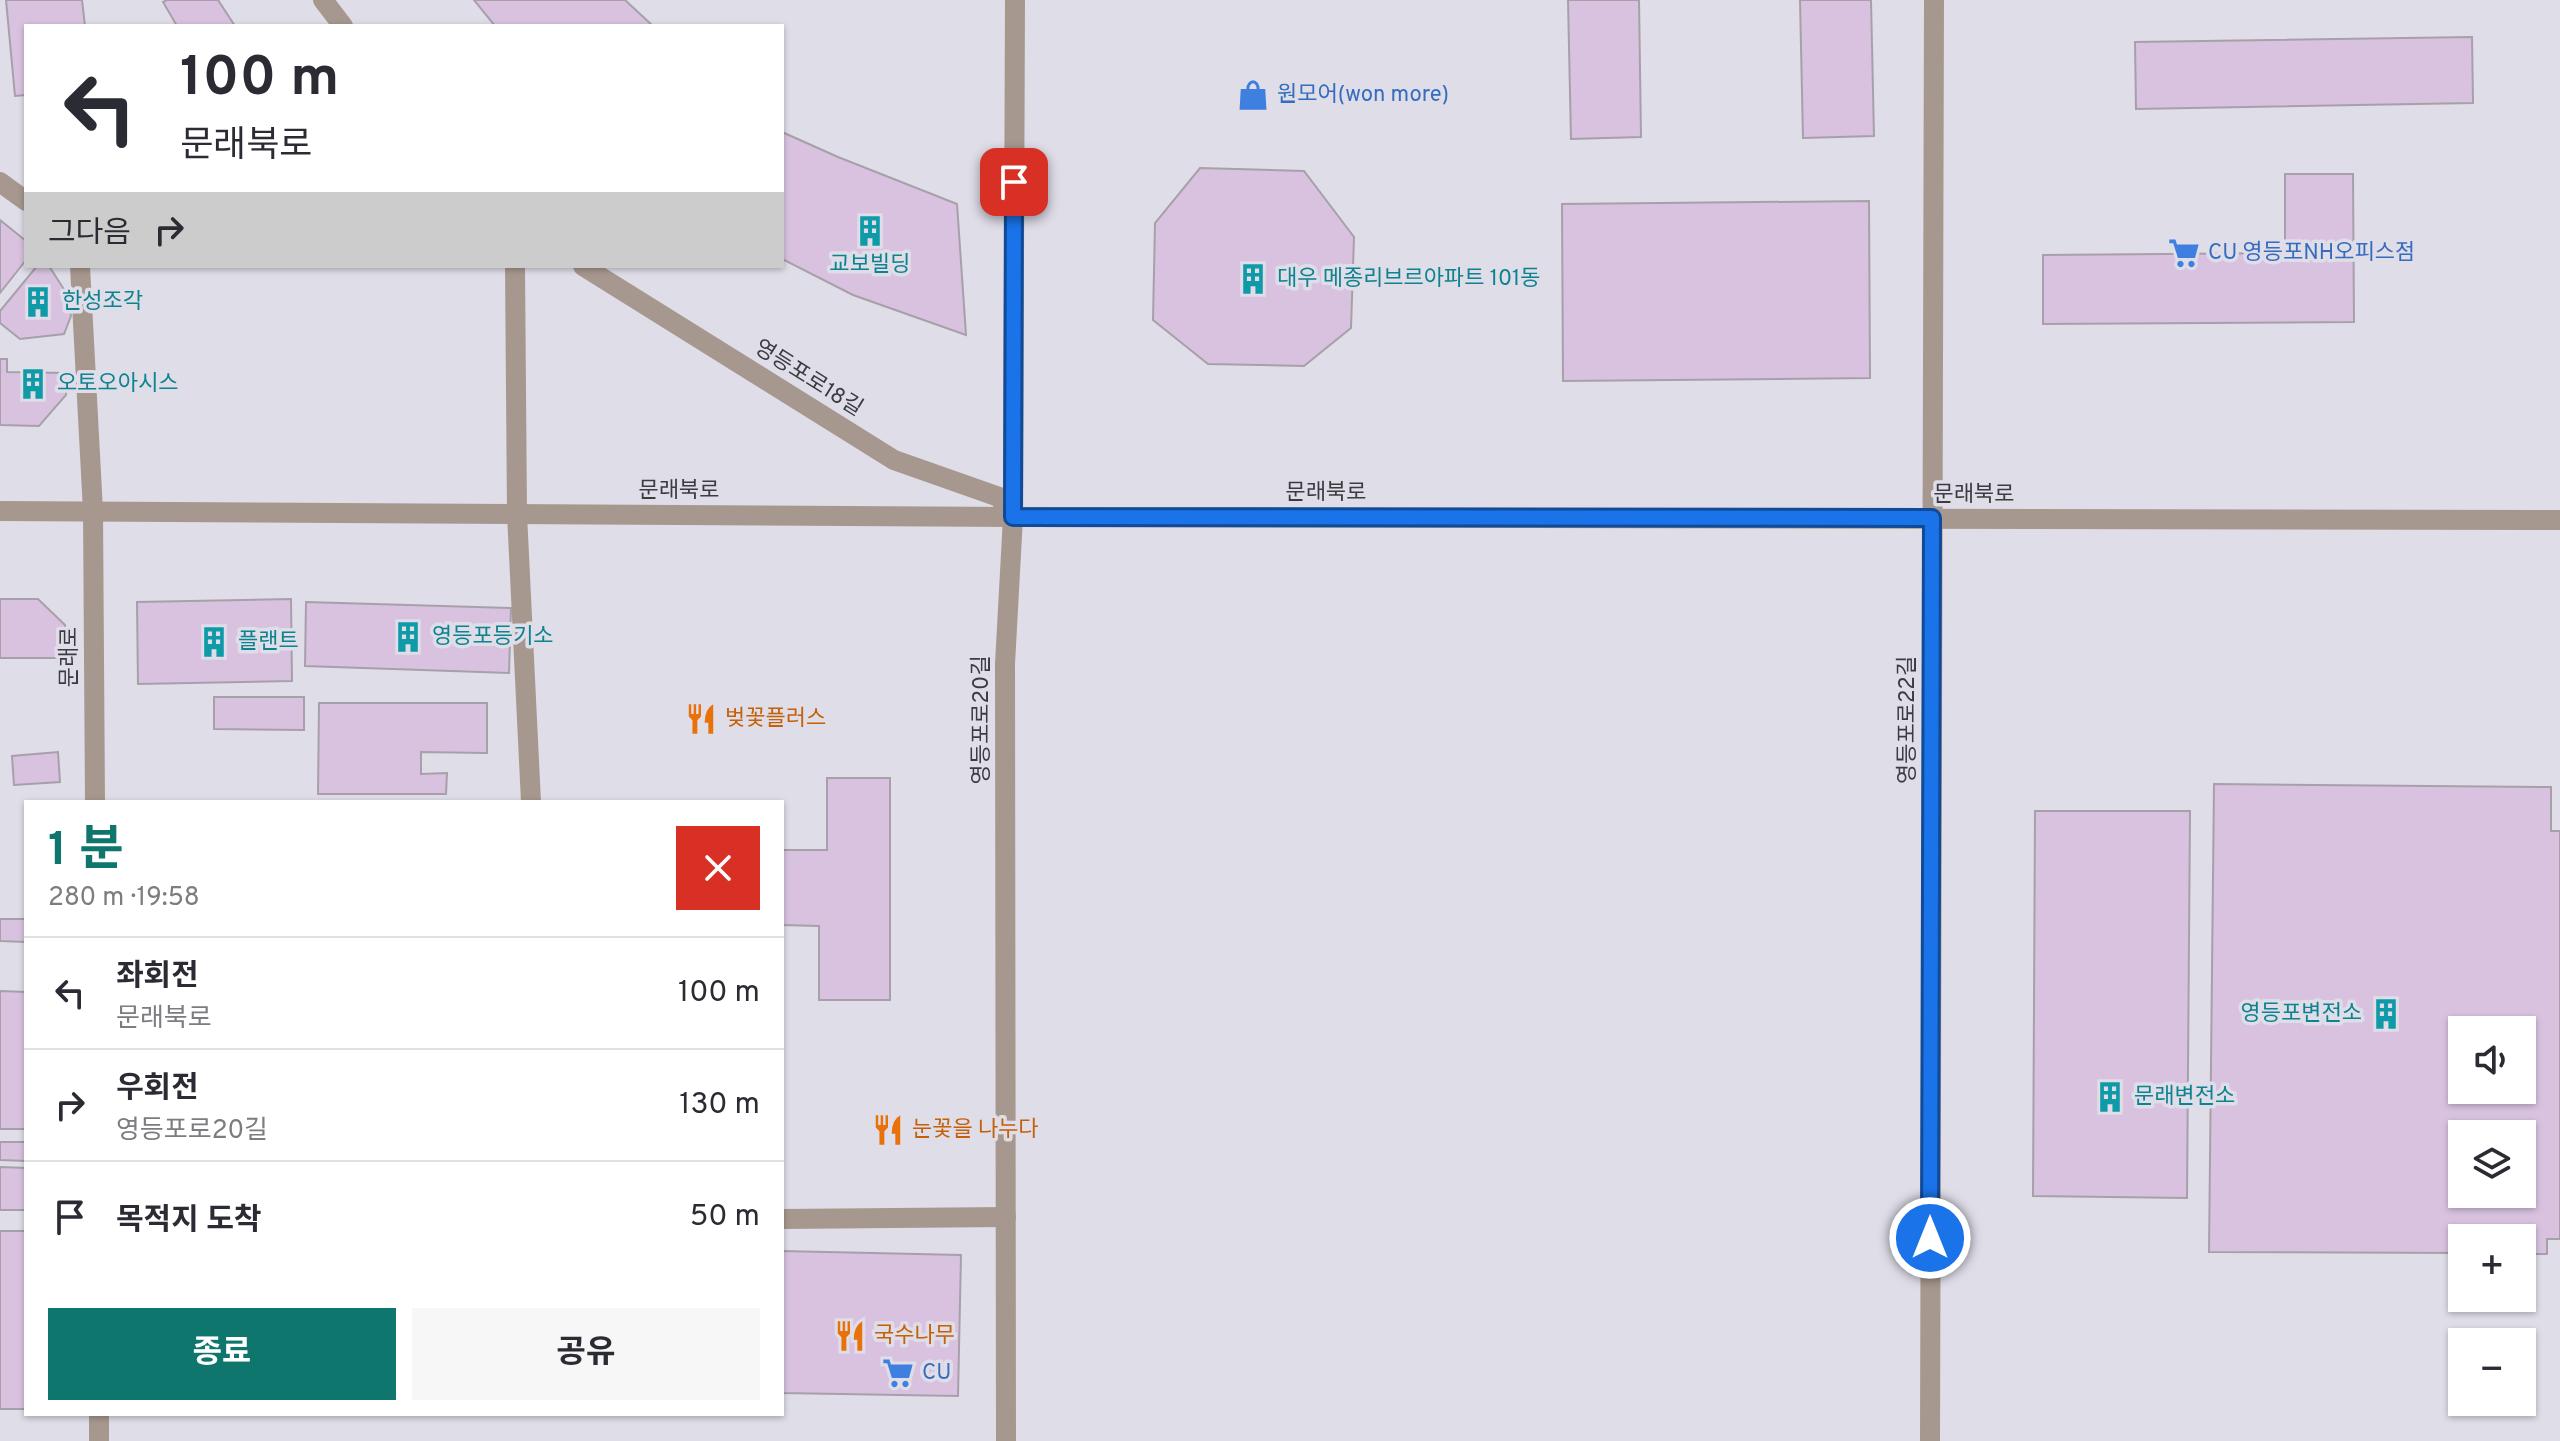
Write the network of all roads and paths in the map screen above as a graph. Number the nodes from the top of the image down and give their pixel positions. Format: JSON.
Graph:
{"nodes":[{"id":1,"x":323,"y":0,"type":"edge"},
{"id":2,"x":1015,"y":0,"type":"edge"},
{"id":3,"x":1934,"y":0,"type":"edge"},
{"id":4,"x":341,"y":24,"type":"edge"},
{"id":5,"x":0,"y":182,"type":"edge"},
{"id":6,"x":24,"y":200,"type":"edge"},
{"id":7,"x":80,"y":268,"type":"edge"},
{"id":8,"x":515,"y":268,"type":"edge"},
{"id":9,"x":586,"y":268,"type":"edge"},
{"id":10,"x":0,"y":511,"type":"edge"},
{"id":11,"x":93,"y":511,"type":"junction"},
{"id":12,"x":517,"y":514,"type":"junction"},
{"id":13,"x":1013,"y":517,"type":"junction"},
{"id":14,"x":1932,"y":518,"type":"junction"},
{"id":15,"x":2560,"y":520,"type":"edge"},
{"id":16,"x":95,"y":800,"type":"edge"},
{"id":17,"x":531,"y":800,"type":"edge"},
{"id":18,"x":1006,"y":1217,"type":"junction"},
{"id":19,"x":784,"y":1219,"type":"edge"},
{"id":20,"x":99,"y":1416,"type":"edge"},
{"id":21,"x":99,"y":1441,"type":"edge"},
{"id":22,"x":1006,"y":1441,"type":"edge"},
{"id":23,"x":1930,"y":1441,"type":"edge"}],
"edges":[{"from":1,"to":4,"type":"street"},
{"from":2,"to":13,"type":"street","name":"영등포로20길"},
{"from":3,"to":14,"type":"street","name":"영등포로22길"},
{"from":5,"to":6,"type":"street"},
{"from":7,"to":11,"type":"street"},
{"from":8,"to":12,"type":"street"},
{"from":9,"to":13,"type":"street","name":"영등포로18길"},
{"from":10,"to":11,"type":"street","name":"문래북로"},
{"from":11,"to":12,"type":"street","name":"문래북로"},
{"from":11,"to":16,"type":"street","name":"문래로"},
{"from":12,"to":13,"type":"street","name":"문래북로"},
{"from":12,"to":17,"type":"street"},
{"from":13,"to":14,"type":"street","name":"문래북로"},
{"from":13,"to":18,"type":"street","name":"영등포로20길"},
{"from":14,"to":15,"type":"street","name":"문래북로"},
{"from":14,"to":23,"type":"street","name":"영등포로22길"},
{"from":18,"to":19,"type":"street"},
{"from":18,"to":22,"type":"street","name":"영등포로20길"},
{"from":20,"to":21,"type":"street"}]}
